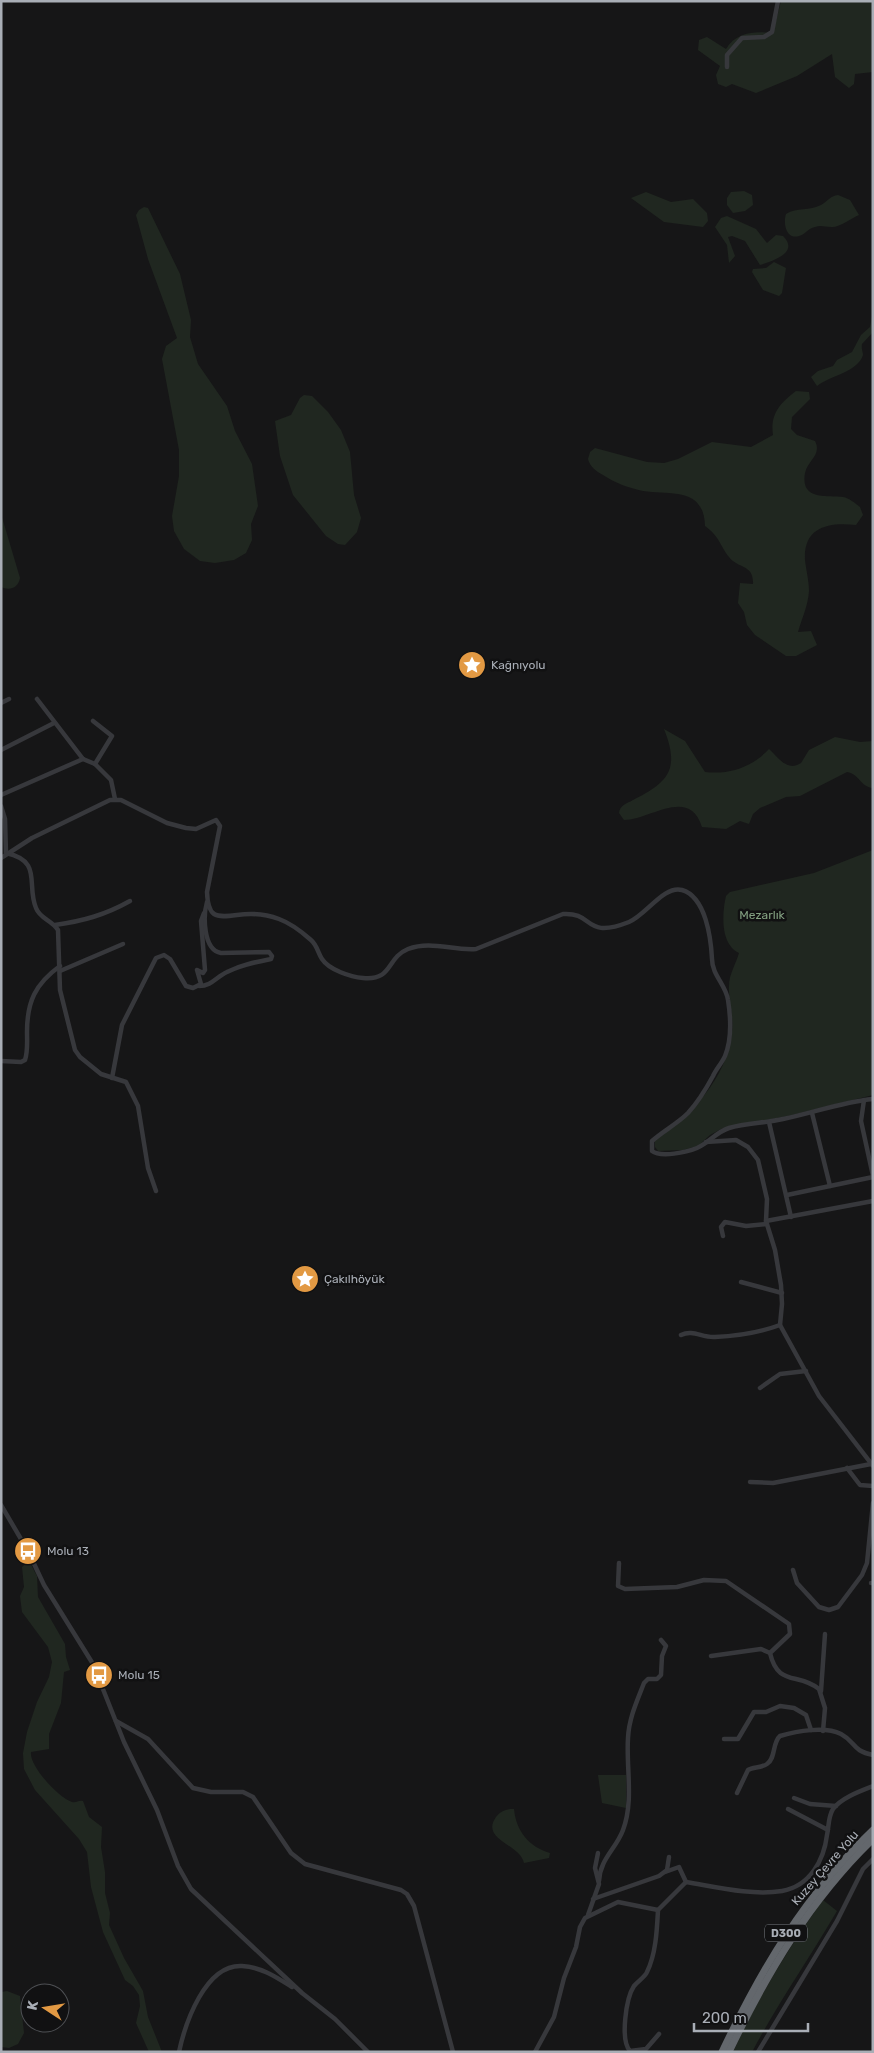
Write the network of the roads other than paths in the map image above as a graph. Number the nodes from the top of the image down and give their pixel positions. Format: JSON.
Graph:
{"nodes":[{"id":1,"x":778,"y":1,"type":"edge"},
{"id":2,"x":727,"y":67,"type":"dead end"},
{"id":3,"x":9,"y":699,"type":"dead end"},
{"id":4,"x":37,"y":699,"type":"dead end"},
{"id":5,"x":1,"y":703,"type":"edge"},
{"id":6,"x":93,"y":721,"type":"dead end"},
{"id":7,"x":54,"y":723,"type":"junction"},
{"id":8,"x":1,"y":750,"type":"edge"},
{"id":9,"x":83,"y":759,"type":"junction"},
{"id":10,"x":95,"y":764,"type":"junction"},
{"id":11,"x":1,"y":795,"type":"edge"},
{"id":12,"x":116,"y":799,"type":"junction"},
{"id":13,"x":1,"y":806,"type":"edge"},
{"id":14,"x":6,"y":853,"type":"junction"},
{"id":15,"x":1,"y":858,"type":"edge"},
{"id":16,"x":130,"y":901,"type":"dead end"},
{"id":17,"x":207,"y":901,"type":"junction"},
{"id":18,"x":204,"y":913,"type":"junction"},
{"id":19,"x":55,"y":926,"type":"junction"},
{"id":20,"x":123,"y":944,"type":"dead end"},
{"id":21,"x":60,"y":969,"type":"junction"},
{"id":22,"x":199,"y":986,"type":"junction"},
{"id":23,"x":1,"y":1062,"type":"edge"},
{"id":24,"x":112,"y":1078,"type":"junction"},
{"id":25,"x":873,"y":1099,"type":"edge"},
{"id":26,"x":864,"y":1100,"type":"junction"},
{"id":27,"x":812,"y":1113,"type":"junction"},
{"id":28,"x":769,"y":1122,"type":"junction"},
{"id":29,"x":704,"y":1142,"type":"junction"},
{"id":30,"x":873,"y":1176,"type":"edge"},
{"id":31,"x":830,"y":1186,"type":"junction"},
{"id":32,"x":156,"y":1191,"type":"dead end"},
{"id":33,"x":787,"y":1195,"type":"junction"},
{"id":34,"x":873,"y":1201,"type":"edge"},
{"id":35,"x":791,"y":1216,"type":"junction"},
{"id":36,"x":766,"y":1222,"type":"junction"},
{"id":37,"x":723,"y":1236,"type":"dead end"},
{"id":38,"x":741,"y":1282,"type":"dead end"},
{"id":39,"x":782,"y":1293,"type":"junction"},
{"id":40,"x":780,"y":1326,"type":"junction"},
{"id":41,"x":681,"y":1335,"type":"dead end"},
{"id":42,"x":806,"y":1371,"type":"junction"},
{"id":43,"x":760,"y":1388,"type":"dead end"},
{"id":44,"x":872,"y":1465,"type":"edge"},
{"id":45,"x":847,"y":1468,"type":"junction"},
{"id":46,"x":750,"y":1482,"type":"dead end"},
{"id":47,"x":873,"y":1486,"type":"edge"},
{"id":48,"x":873,"y":1503,"type":"edge"},
{"id":49,"x":1,"y":1505,"type":"edge"},
{"id":50,"x":619,"y":1563,"type":"dead end"},
{"id":51,"x":793,"y":1570,"type":"dead end"},
{"id":52,"x":825,"y":1634,"type":"dead end"},
{"id":53,"x":661,"y":1640,"type":"dead end"},
{"id":54,"x":770,"y":1653,"type":"junction"},
{"id":55,"x":711,"y":1656,"type":"dead end"},
{"id":56,"x":821,"y":1691,"type":"junction"},
{"id":57,"x":116,"y":1721,"type":"junction"},
{"id":58,"x":811,"y":1730,"type":"junction"},
{"id":59,"x":823,"y":1731,"type":"junction"},
{"id":60,"x":724,"y":1739,"type":"dead end"},
{"id":61,"x":873,"y":1756,"type":"edge"},
{"id":62,"x":873,"y":1786,"type":"edge"},
{"id":63,"x":737,"y":1793,"type":"dead end"},
{"id":64,"x":794,"y":1798,"type":"dead end"},
{"id":65,"x":836,"y":1806,"type":"junction"},
{"id":66,"x":788,"y":1809,"type":"dead end"},
{"id":67,"x":828,"y":1830,"type":"junction"},
{"id":68,"x":873,"y":1830,"type":"edge"},
{"id":69,"x":873,"y":1839,"type":"edge"},
{"id":70,"x":598,"y":1853,"type":"dead end"},
{"id":71,"x":669,"y":1857,"type":"dead end"},
{"id":72,"x":873,"y":1859,"type":"edge"},
{"id":73,"x":666,"y":1872,"type":"junction"},
{"id":74,"x":599,"y":1881,"type":"junction"},
{"id":75,"x":686,"y":1882,"type":"junction"},
{"id":76,"x":594,"y":1900,"type":"junction"},
{"id":77,"x":658,"y":1910,"type":"junction"},
{"id":78,"x":588,"y":1915,"type":"junction"},
{"id":79,"x":302,"y":1993,"type":"junction"},
{"id":80,"x":659,"y":2034,"type":"dead end"},
{"id":81,"x":178,"y":2052,"type":"edge"},
{"id":82,"x":368,"y":2052,"type":"edge"},
{"id":83,"x":453,"y":2052,"type":"edge"},
{"id":84,"x":534,"y":2052,"type":"edge"},
{"id":85,"x":722,"y":2052,"type":"edge"},
{"id":86,"x":729,"y":2052,"type":"edge"},
{"id":87,"x":758,"y":2052,"type":"edge"}],
"edges":[{"from":1,"to":2,"type":"street"},
{"from":3,"to":5,"type":"street"},
{"from":4,"to":7,"type":"street"},
{"from":6,"to":10,"type":"street"},
{"from":7,"to":8,"type":"street"},
{"from":7,"to":9,"type":"street"},
{"from":9,"to":10,"type":"street"},
{"from":9,"to":11,"type":"street"},
{"from":10,"to":12,"type":"street"},
{"from":12,"to":14,"type":"street"},
{"from":12,"to":17,"type":"street"},
{"from":13,"to":14,"type":"street"},
{"from":14,"to":15,"type":"street"},
{"from":14,"to":19,"type":"street"},
{"from":16,"to":19,"type":"street"},
{"from":17,"to":18,"type":"street"},
{"from":17,"to":29,"type":"street"},
{"from":18,"to":22,"type":"street"},
{"from":18,"to":22,"type":"street"},
{"from":19,"to":21,"type":"street"},
{"from":20,"to":21,"type":"street"},
{"from":21,"to":23,"type":"street"},
{"from":21,"to":24,"type":"street"},
{"from":22,"to":24,"type":"street"},
{"from":24,"to":32,"type":"street"},
{"from":25,"to":26,"type":"street"},
{"from":26,"to":27,"type":"street"},
{"from":26,"to":30,"type":"street"},
{"from":27,"to":28,"type":"street"},
{"from":27,"to":31,"type":"street"},
{"from":28,"to":29,"type":"street"},
{"from":28,"to":33,"type":"street"},
{"from":29,"to":36,"type":"street"},
{"from":30,"to":31,"type":"street"},
{"from":31,"to":33,"type":"street"},
{"from":33,"to":35,"type":"street"},
{"from":34,"to":35,"type":"street"},
{"from":35,"to":36,"type":"street"},
{"from":36,"to":37,"type":"street"},
{"from":36,"to":39,"type":"street"},
{"from":38,"to":39,"type":"street"},
{"from":39,"to":40,"type":"street"},
{"from":40,"to":41,"type":"street"},
{"from":40,"to":42,"type":"street"},
{"from":42,"to":43,"type":"street"},
{"from":42,"to":44,"type":"street"},
{"from":44,"to":45,"type":"street"},
{"from":45,"to":46,"type":"street"},
{"from":45,"to":47,"type":"street"},
{"from":48,"to":51,"type":"street"},
{"from":49,"to":57,"type":"street"},
{"from":50,"to":54,"type":"street"},
{"from":52,"to":56,"type":"street"},
{"from":53,"to":74,"type":"street"},
{"from":54,"to":55,"type":"street"},
{"from":54,"to":56,"type":"street"},
{"from":56,"to":59,"type":"street"},
{"from":57,"to":79,"type":"street"},
{"from":57,"to":83,"type":"street"},
{"from":58,"to":59,"type":"street"},
{"from":58,"to":60,"type":"street"},
{"from":58,"to":63,"type":"street"},
{"from":59,"to":61,"type":"street"},
{"from":62,"to":65,"type":"street"},
{"from":64,"to":65,"type":"street"},
{"from":65,"to":67,"type":"street"},
{"from":66,"to":67,"type":"street"},
{"from":67,"to":75,"type":"street"},
{"from":68,"to":85,"type":"highway","name":"Kuzey Çevre Yolu","number":"D300"},
{"from":69,"to":86,"type":"highway","name":"Kuzey Çevre Yolu","number":"D300"},
{"from":70,"to":74,"type":"street"},
{"from":71,"to":73,"type":"street"},
{"from":72,"to":87,"type":"street"},
{"from":73,"to":75,"type":"street"},
{"from":73,"to":76,"type":"street"},
{"from":74,"to":76,"type":"street"},
{"from":75,"to":77,"type":"street"},
{"from":76,"to":78,"type":"street"},
{"from":77,"to":78,"type":"street"},
{"from":77,"to":80,"type":"street"},
{"from":78,"to":84,"type":"street"},
{"from":79,"to":81,"type":"street"},
{"from":79,"to":82,"type":"street"}]}
